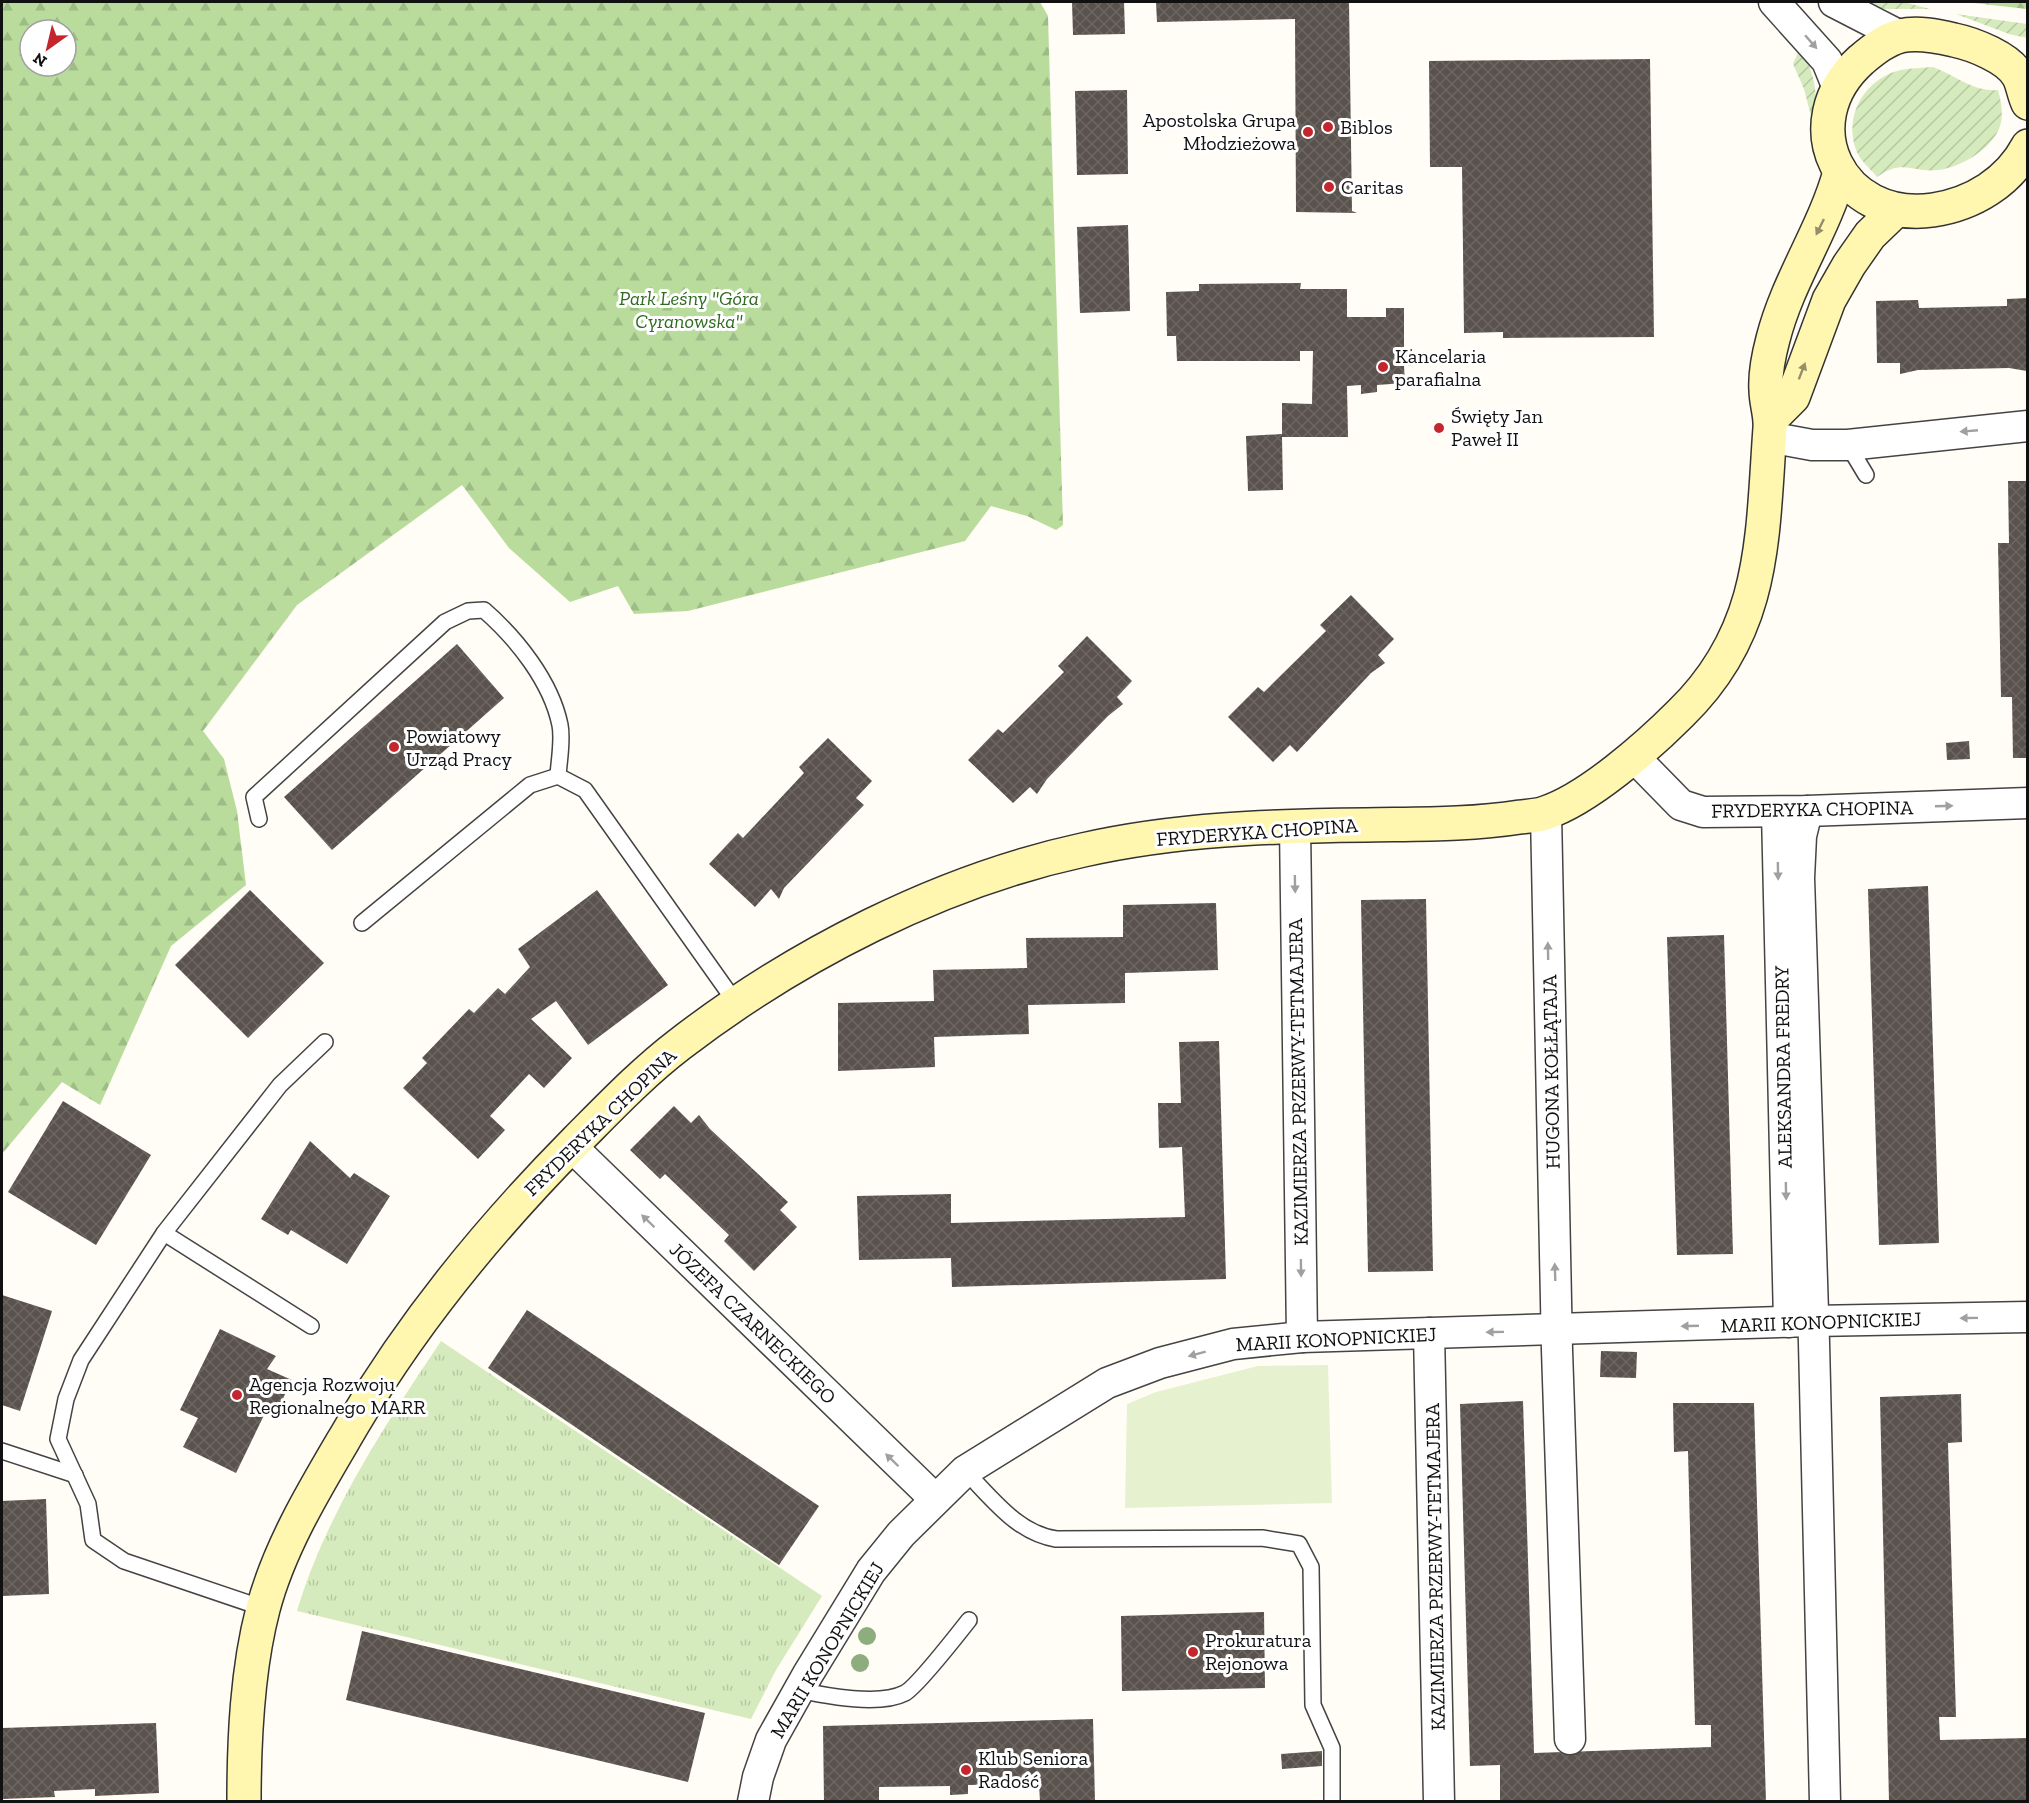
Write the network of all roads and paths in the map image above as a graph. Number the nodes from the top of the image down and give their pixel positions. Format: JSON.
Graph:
{"nodes":[{"id":1,"x":1774,"y":2,"type":"edge"},
{"id":2,"x":1834,"y":2,"type":"edge"},
{"id":3,"x":1900,"y":36,"type":"junction"},
{"id":4,"x":2028,"y":54,"type":"edge"},
{"id":5,"x":1990,"y":55,"type":"junction"},
{"id":6,"x":1838,"y":88,"type":"junction"},
{"id":7,"x":2028,"y":103,"type":"edge"},
{"id":8,"x":2028,"y":146,"type":"edge"},
{"id":9,"x":1840,"y":172,"type":"junction"},
{"id":10,"x":1895,"y":211,"type":"junction"},
{"id":11,"x":2028,"y":426,"type":"edge"},
{"id":12,"x":1770,"y":428,"type":"junction"},
{"id":13,"x":1848,"y":445,"type":"junction"},
{"id":14,"x":1866,"y":475,"type":"dead end"},
{"id":15,"x":1633,"y":756,"type":"junction"},
{"id":16,"x":558,"y":776,"type":"junction"},
{"id":17,"x":2028,"y":803,"type":"edge"},
{"id":18,"x":1777,"y":812,"type":"junction"},
{"id":19,"x":1807,"y":812,"type":"junction"},
{"id":20,"x":1546,"y":813,"type":"junction"},
{"id":21,"x":259,"y":819,"type":"dead end"},
{"id":22,"x":1295,"y":826,"type":"junction"},
{"id":23,"x":362,"y":923,"type":"dead end"},
{"id":24,"x":736,"y":1004,"type":"junction"},
{"id":25,"x":325,"y":1042,"type":"dead end"},
{"id":26,"x":571,"y":1146,"type":"junction"},
{"id":27,"x":164,"y":1233,"type":"junction"},
{"id":28,"x":2028,"y":1317,"type":"edge"},
{"id":29,"x":1801,"y":1322,"type":"junction"},
{"id":30,"x":311,"y":1326,"type":"dead end"},
{"id":31,"x":1557,"y":1331,"type":"junction"},
{"id":32,"x":1429,"y":1333,"type":"junction"},
{"id":33,"x":1302,"y":1337,"type":"junction"},
{"id":34,"x":2,"y":1451,"type":"edge"},
{"id":35,"x":965,"y":1471,"type":"junction"},
{"id":36,"x":75,"y":1476,"type":"junction"},
{"id":37,"x":935,"y":1499,"type":"junction"},
{"id":38,"x":264,"y":1608,"type":"junction"},
{"id":39,"x":969,"y":1620,"type":"dead end"},
{"id":40,"x":799,"y":1690,"type":"junction"},
{"id":41,"x":1570,"y":1739,"type":"dead end"},
{"id":42,"x":244,"y":1802,"type":"edge"},
{"id":43,"x":753,"y":1802,"type":"edge"},
{"id":44,"x":1332,"y":1802,"type":"edge"},
{"id":45,"x":1439,"y":1802,"type":"edge"},
{"id":46,"x":1825,"y":1802,"type":"edge"}],
"edges":[{"from":1,"to":6,"type":"street","one_way":true},
{"from":2,"to":3,"type":"street"},
{"from":3,"to":5,"type":"street"},
{"from":3,"to":6,"type":"street"},
{"from":4,"to":5,"type":"street"},
{"from":5,"to":7,"type":"street"},
{"from":6,"to":9,"type":"street"},
{"from":8,"to":10,"type":"street"},
{"from":9,"to":10,"type":"street"},
{"from":9,"to":12,"type":"street","one_way":true},
{"from":12,"to":10,"type":"street","one_way":true},
{"from":11,"to":13,"type":"street","one_way":true},
{"from":12,"to":13,"type":"street"},
{"from":12,"to":15,"type":"street"},
{"from":13,"to":14,"type":"lane"},
{"from":15,"to":18,"type":"street","name":"FRYDERYKA CHOPINA"},
{"from":15,"to":20,"type":"street","name":"FRYDERYKA CHOPINA"},
{"from":16,"to":21,"type":"lane"},
{"from":16,"to":23,"type":"lane"},
{"from":16,"to":24,"type":"lane"},
{"from":19,"to":17,"type":"street","name":"FRYDERYKA CHOPINA","one_way":true},
{"from":18,"to":19,"type":"street","name":"FRYDERYKA CHOPINA"},
{"from":18,"to":29,"type":"street","name":"ALEKSANDRA FREDRY","one_way":true},
{"from":19,"to":29,"type":"street"},
{"from":20,"to":22,"type":"street","name":"FRYDERYKA CHOPINA"},
{"from":31,"to":20,"type":"street","name":"HUGONA KOŁŁĄTAJA","one_way":true},
{"from":22,"to":24,"type":"street","name":"FRYDERYKA CHOPINA"},
{"from":22,"to":33,"type":"street","name":"KAZIMIERZA PRZERWY-TETMAJERA","one_way":true},
{"from":24,"to":26,"type":"street","name":"FRYDERYKA CHOPINA"},
{"from":25,"to":27,"type":"lane"},
{"from":37,"to":26,"type":"street","name":"JÓZEFA CZARNECKIEGO","one_way":true},
{"from":26,"to":38,"type":"street","name":"FRYDERYKA CHOPINA"},
{"from":27,"to":30,"type":"lane"},
{"from":27,"to":36,"type":"lane"},
{"from":28,"to":29,"type":"street","name":"MARII KONOPNICKIEJ","one_way":true},
{"from":29,"to":31,"type":"street","name":"MARII KONOPNICKIEJ","one_way":true},
{"from":29,"to":46,"type":"street"},
{"from":31,"to":32,"type":"street","name":"MARII KONOPNICKIEJ","one_way":true},
{"from":31,"to":41,"type":"street","name":"HUGONA KOŁŁĄTAJA"},
{"from":32,"to":33,"type":"street","name":"MARII KONOPNICKIEJ"},
{"from":32,"to":45,"type":"street","name":"KAZIMIERZA PRZERWY-TETMAJERA"},
{"from":33,"to":35,"type":"street","name":"MARII KONOPNICKIEJ","one_way":true},
{"from":34,"to":36,"type":"lane"},
{"from":35,"to":37,"type":"street","name":"MARII KONOPNICKIEJ"},
{"from":35,"to":44,"type":"lane"},
{"from":36,"to":38,"type":"lane"},
{"from":37,"to":40,"type":"street","name":"MARII KONOPNICKIEJ"},
{"from":38,"to":42,"type":"street","name":"FRYDERYKA CHOPINA"},
{"from":39,"to":40,"type":"lane"},
{"from":40,"to":43,"type":"street","name":"MARII KONOPNICKIEJ"}]}
